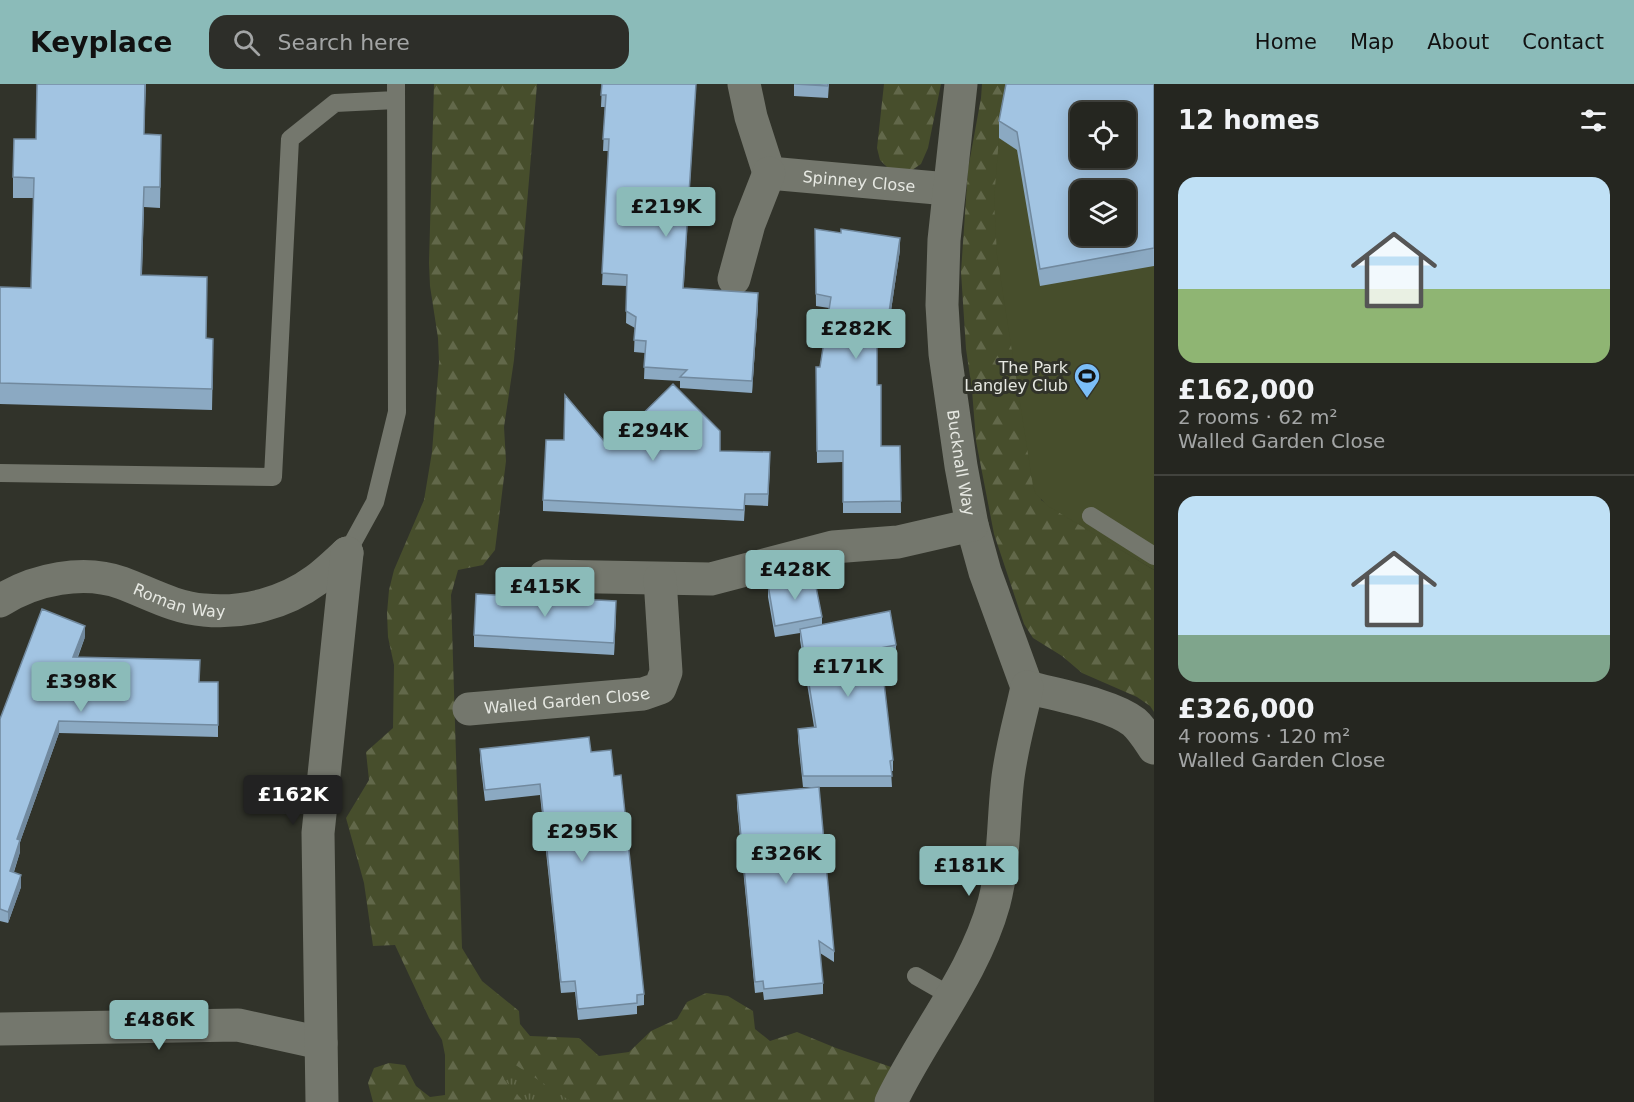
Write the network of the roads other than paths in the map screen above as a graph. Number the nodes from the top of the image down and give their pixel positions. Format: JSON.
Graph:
{"nodes":[{"id":1,"x":744,"y":84,"type":"edge"},
{"id":2,"x":961,"y":84,"type":"edge"},
{"id":3,"x":396,"y":92,"type":"edge"},
{"id":4,"x":769,"y":173,"type":"junction"},
{"id":5,"x":948,"y":189,"type":"junction"},
{"id":6,"x":734,"y":279,"type":"dead end"},
{"id":7,"x":0,"y":473,"type":"edge"},
{"id":8,"x":1091,"y":516,"type":"dead end"},
{"id":9,"x":972,"y":525,"type":"junction"},
{"id":10,"x":347,"y":553,"type":"junction"},
{"id":11,"x":1154,"y":555,"type":"edge"},
{"id":12,"x":545,"y":576,"type":"dead end"},
{"id":13,"x":660,"y":579,"type":"junction"},
{"id":14,"x":0,"y":601,"type":"edge"},
{"id":15,"x":1027,"y":687,"type":"junction"},
{"id":16,"x":469,"y":709,"type":"dead end"},
{"id":17,"x":1154,"y":748,"type":"edge"},
{"id":18,"x":916,"y":976,"type":"dead end"},
{"id":19,"x":951,"y":996,"type":"junction"},
{"id":20,"x":0,"y":1029,"type":"edge"},
{"id":21,"x":321,"y":1043,"type":"junction"},
{"id":22,"x":322,"y":1102,"type":"edge"},
{"id":23,"x":891,"y":1102,"type":"edge"}],
"edges":[{"from":1,"to":4,"type":"street"},
{"from":2,"to":5,"type":"street","name":"Bucknall Way"},
{"from":3,"to":7,"type":"lane"},
{"from":3,"to":10,"type":"lane"},
{"from":4,"to":5,"type":"street","name":"Spinney Close"},
{"from":4,"to":6,"type":"street"},
{"from":5,"to":9,"type":"street","name":"Bucknall Way"},
{"from":8,"to":11,"type":"lane"},
{"from":9,"to":13,"type":"street"},
{"from":9,"to":15,"type":"street","name":"Bucknall Way"},
{"from":10,"to":14,"type":"street","name":"Roman Way"},
{"from":10,"to":21,"type":"street"},
{"from":12,"to":13,"type":"street"},
{"from":13,"to":16,"type":"street","name":"Walled Garden Close"},
{"from":15,"to":17,"type":"street"},
{"from":15,"to":19,"type":"street"},
{"from":18,"to":19,"type":"lane"},
{"from":19,"to":23,"type":"street"},
{"from":20,"to":21,"type":"street"},
{"from":21,"to":22,"type":"street"}]}
